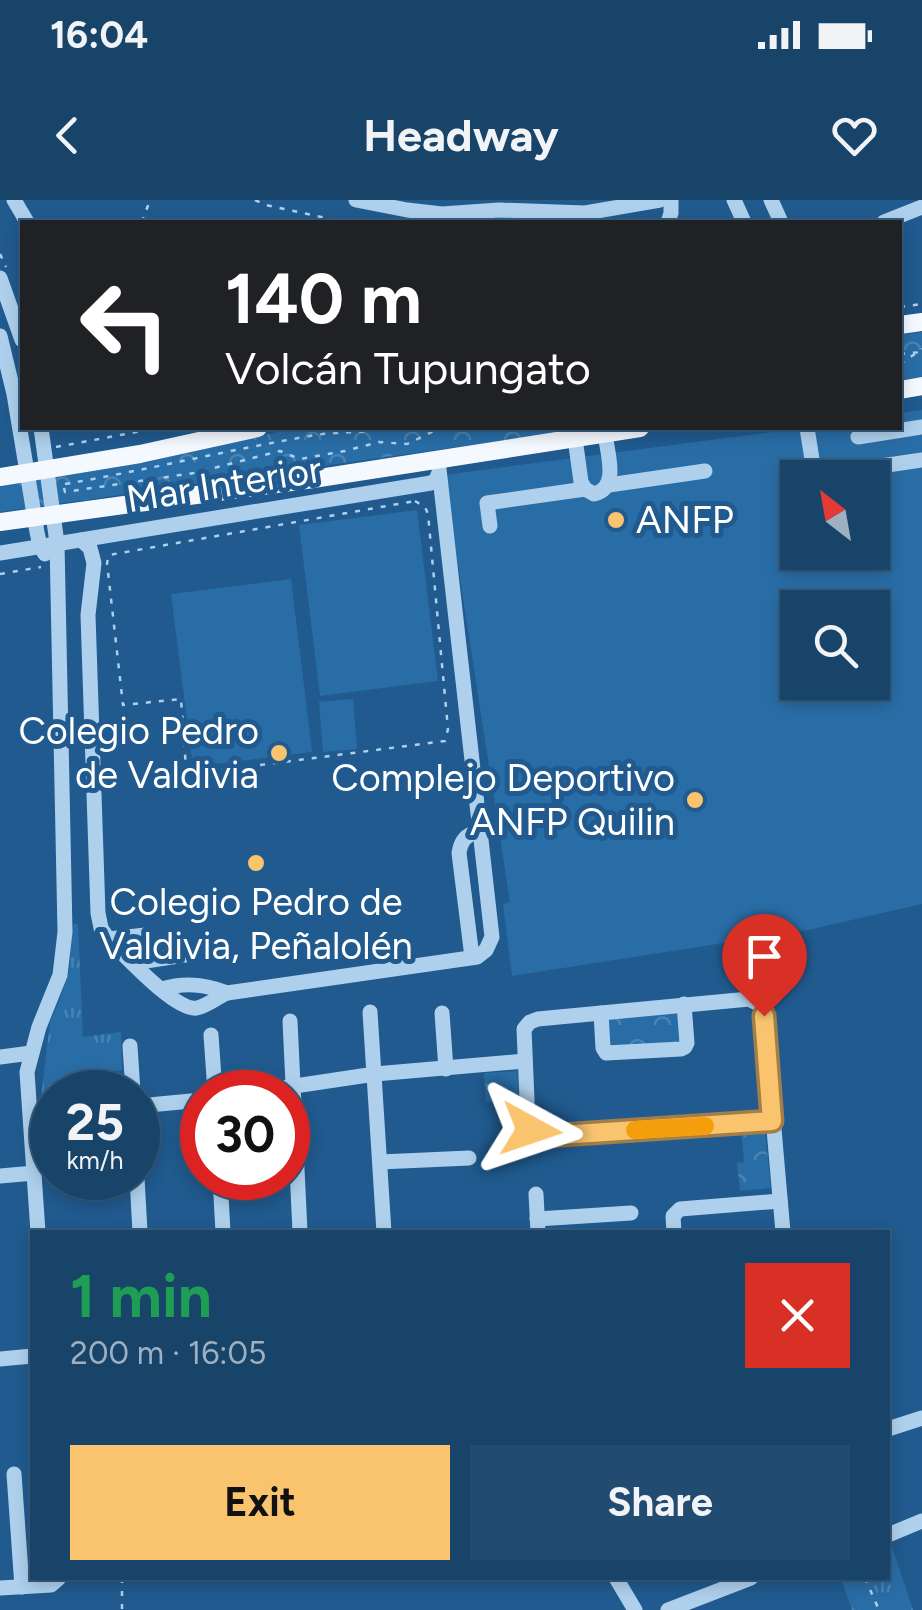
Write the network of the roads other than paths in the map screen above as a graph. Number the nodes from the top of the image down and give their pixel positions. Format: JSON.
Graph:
{"nodes":[{"id":1,"x":356,"y":200,"type":"edge"},
{"id":2,"x":434,"y":200,"type":"edge"},
{"id":3,"x":538,"y":200,"type":"edge"},
{"id":4,"x":660,"y":200,"type":"edge"},
{"id":5,"x":409,"y":207,"type":"edge"},
{"id":6,"x":922,"y":207,"type":"edge"},
{"id":7,"x":499,"y":210,"type":"junction"},
{"id":8,"x":599,"y":211,"type":"edge"},
{"id":9,"x":889,"y":220,"type":"edge"},
{"id":10,"x":3,"y":285,"type":"edge"},
{"id":11,"x":18,"y":309,"type":"edge"},
{"id":12,"x":1,"y":342,"type":"edge"},
{"id":13,"x":42,"y":430,"type":"edge"},
{"id":14,"x":241,"y":430,"type":"edge"},
{"id":15,"x":607,"y":430,"type":"edge"},
{"id":16,"x":807,"y":430,"type":"edge"},
{"id":17,"x":879,"y":430,"type":"edge"},
{"id":18,"x":198,"y":435,"type":"edge"},
{"id":19,"x":858,"y":437,"type":"dead end"},
{"id":20,"x":575,"y":438,"type":"junction"},
{"id":21,"x":812,"y":460,"type":"edge"},
{"id":22,"x":883,"y":460,"type":"edge"},
{"id":23,"x":922,"y":460,"type":"edge"},
{"id":24,"x":890,"y":465,"type":"edge"},
{"id":25,"x":438,"y":467,"type":"junction"},
{"id":26,"x":48,"y":470,"type":"junction"},
{"id":27,"x":706,"y":471,"type":"dead end"},
{"id":28,"x":26,"y":473,"type":"junction"},
{"id":29,"x":0,"y":477,"type":"edge"},
{"id":30,"x":609,"y":485,"type":"junction"},
{"id":31,"x":585,"y":489,"type":"junction"},
{"id":32,"x":54,"y":514,"type":"junction"},
{"id":33,"x":34,"y":517,"type":"junction"},
{"id":34,"x":0,"y":522,"type":"edge"},
{"id":35,"x":490,"y":526,"type":"dead end"},
{"id":36,"x":81,"y":540,"type":"junction"},
{"id":37,"x":58,"y":544,"type":"junction"},
{"id":38,"x":40,"y":546,"type":"junction"},
{"id":39,"x":0,"y":553,"type":"edge"},
{"id":40,"x":54,"y":570,"type":"junction"},
{"id":41,"x":479,"y":831,"type":"junction"},
{"id":42,"x":146,"y":935,"type":"dead end"},
{"id":43,"x":108,"y":939,"type":"junction"},
{"id":44,"x":191,"y":954,"type":"dead end"},
{"id":45,"x":472,"y":958,"type":"junction"},
{"id":46,"x":133,"y":963,"type":"junction"},
{"id":47,"x":684,"y":1004,"type":"junction"},
{"id":48,"x":370,"y":1012,"type":"dead end"},
{"id":49,"x":442,"y":1013,"type":"dead end"},
{"id":50,"x":601,"y":1013,"type":"junction"},
{"id":51,"x":290,"y":1021,"type":"dead end"},
{"id":52,"x":211,"y":1035,"type":"dead end"},
{"id":53,"x":130,"y":1046,"type":"dead end"},
{"id":54,"x":31,"y":1053,"type":"junction"},
{"id":55,"x":0,"y":1057,"type":"edge"},
{"id":56,"x":525,"y":1061,"type":"junction"},
{"id":57,"x":446,"y":1069,"type":"junction"},
{"id":58,"x":132,"y":1070,"type":"edge"},
{"id":59,"x":213,"y":1070,"type":"edge"},
{"id":60,"x":291,"y":1070,"type":"edge"},
{"id":61,"x":376,"y":1074,"type":"junction"},
{"id":62,"x":310,"y":1084,"type":"edge"},
{"id":63,"x":30,"y":1120,"type":"edge"},
{"id":64,"x":772,"y":1121,"type":"junction"},
{"id":65,"x":469,"y":1158,"type":"dead end"},
{"id":66,"x":380,"y":1162,"type":"junction"},
{"id":67,"x":30,"y":1173,"type":"edge"},
{"id":68,"x":0,"y":1176,"type":"edge"},
{"id":69,"x":536,"y":1194,"type":"dead end"},
{"id":70,"x":36,"y":1200,"type":"edge"},
{"id":71,"x":139,"y":1200,"type":"edge"},
{"id":72,"x":221,"y":1200,"type":"edge"},
{"id":73,"x":298,"y":1200,"type":"edge"},
{"id":74,"x":780,"y":1201,"type":"junction"},
{"id":75,"x":630,"y":1214,"type":"dead end"},
{"id":76,"x":538,"y":1226,"type":"edge"},
{"id":77,"x":38,"y":1230,"type":"edge"},
{"id":78,"x":140,"y":1230,"type":"edge"},
{"id":79,"x":223,"y":1230,"type":"edge"},
{"id":80,"x":300,"y":1230,"type":"edge"},
{"id":81,"x":384,"y":1230,"type":"edge"},
{"id":82,"x":674,"y":1230,"type":"edge"},
{"id":83,"x":783,"y":1230,"type":"edge"},
{"id":84,"x":30,"y":1356,"type":"edge"},
{"id":85,"x":0,"y":1359,"type":"edge"},
{"id":86,"x":922,"y":1418,"type":"edge"},
{"id":87,"x":890,"y":1428,"type":"edge"},
{"id":88,"x":14,"y":1474,"type":"dead end"},
{"id":89,"x":922,"y":1521,"type":"edge"},
{"id":90,"x":890,"y":1534,"type":"edge"},
{"id":91,"x":57,"y":1580,"type":"edge"},
{"id":92,"x":617,"y":1580,"type":"edge"},
{"id":93,"x":745,"y":1580,"type":"edge"},
{"id":94,"x":22,"y":1587,"type":"junction"},
{"id":95,"x":0,"y":1588,"type":"edge"},
{"id":96,"x":634,"y":1610,"type":"edge"},
{"id":97,"x":668,"y":1610,"type":"edge"}],
"edges":[{"from":1,"to":5,"type":"street"},
{"from":2,"to":5,"type":"street"},
{"from":3,"to":7,"type":"street"},
{"from":4,"to":8,"type":"street"},
{"from":5,"to":7,"type":"street"},
{"from":6,"to":9,"type":"street"},
{"from":7,"to":8,"type":"street"},
{"from":10,"to":11,"type":"street"},
{"from":12,"to":28,"type":"street"},
{"from":13,"to":26,"type":"street"},
{"from":14,"to":18,"type":"main road"},
{"from":15,"to":20,"type":"main road"},
{"from":15,"to":30,"type":"street"},
{"from":16,"to":21,"type":"street"},
{"from":17,"to":19,"type":"street"},
{"from":17,"to":22,"type":"street"},
{"from":18,"to":26,"type":"main road"},
{"from":20,"to":25,"type":"main road"},
{"from":20,"to":31,"type":"street"},
{"from":23,"to":24,"type":"street"},
{"from":25,"to":32,"type":"main road"},
{"from":25,"to":36,"type":"street","name":"Mar Interior"},
{"from":25,"to":41,"type":"street"},
{"from":26,"to":28,"type":"main road"},
{"from":26,"to":32,"type":"street"},
{"from":27,"to":30,"type":"street"},
{"from":28,"to":29,"type":"main road"},
{"from":28,"to":33,"type":"street"},
{"from":30,"to":31,"type":"street"},
{"from":31,"to":35,"type":"street"},
{"from":32,"to":33,"type":"main road"},
{"from":32,"to":37,"type":"street"},
{"from":33,"to":34,"type":"main road"},
{"from":33,"to":38,"type":"street"},
{"from":36,"to":37,"type":"street","name":"Mar Interior"},
{"from":36,"to":43,"type":"street"},
{"from":37,"to":38,"type":"street","name":"Mar Interior"},
{"from":37,"to":40,"type":"street"},
{"from":38,"to":39,"type":"street","name":"Mar Interior"},
{"from":38,"to":40,"type":"street"},
{"from":40,"to":54,"type":"street"},
{"from":41,"to":45,"type":"street"},
{"from":41,"to":45,"type":"street"},
{"from":42,"to":43,"type":"street"},
{"from":43,"to":46,"type":"street"},
{"from":44,"to":46,"type":"street"},
{"from":45,"to":46,"type":"street"},
{"from":47,"to":50,"type":"street"},
{"from":47,"to":50,"type":"street"},
{"from":47,"to":64,"type":"street"},
{"from":48,"to":61,"type":"street"},
{"from":49,"to":57,"type":"street"},
{"from":50,"to":56,"type":"street"},
{"from":51,"to":60,"type":"street"},
{"from":52,"to":59,"type":"street"},
{"from":53,"to":58,"type":"street"},
{"from":54,"to":55,"type":"street"},
{"from":54,"to":63,"type":"street"},
{"from":56,"to":57,"type":"street"},
{"from":56,"to":64,"type":"street"},
{"from":57,"to":61,"type":"street"},
{"from":61,"to":62,"type":"street"},
{"from":61,"to":66,"type":"street"},
{"from":64,"to":74,"type":"street"},
{"from":65,"to":66,"type":"street"},
{"from":66,"to":81,"type":"street"},
{"from":67,"to":68,"type":"street"},
{"from":69,"to":76,"type":"street"},
{"from":70,"to":77,"type":"street"},
{"from":71,"to":78,"type":"street"},
{"from":72,"to":79,"type":"street"},
{"from":73,"to":80,"type":"street"},
{"from":74,"to":82,"type":"street"},
{"from":74,"to":83,"type":"street"},
{"from":75,"to":76,"type":"street"},
{"from":84,"to":85,"type":"street"},
{"from":86,"to":87,"type":"street"},
{"from":88,"to":94,"type":"street"},
{"from":89,"to":90,"type":"street"},
{"from":91,"to":94,"type":"street"},
{"from":92,"to":96,"type":"street"},
{"from":93,"to":97,"type":"street"},
{"from":94,"to":95,"type":"street"}]}
